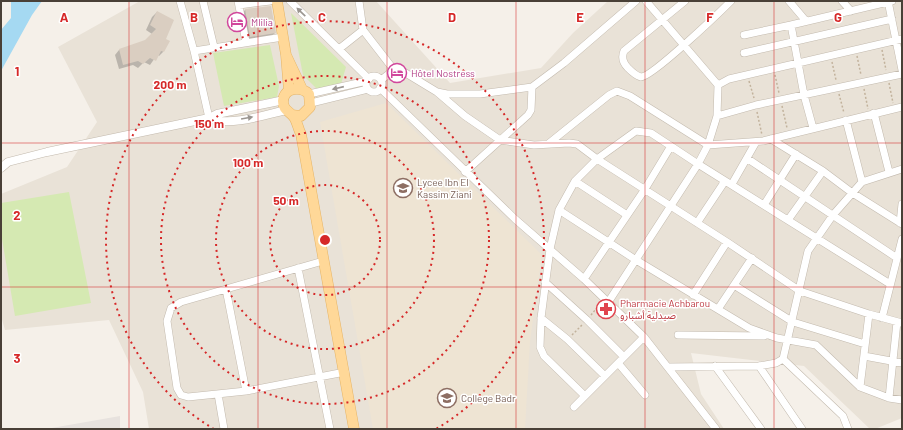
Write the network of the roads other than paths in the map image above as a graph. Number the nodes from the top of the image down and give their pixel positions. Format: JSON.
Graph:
{"nodes":[{"id":1,"x":180,"y":1,"type":"edge"},
{"id":2,"x":203,"y":1,"type":"edge"},
{"id":3,"x":270,"y":1,"type":"edge"},
{"id":4,"x":277,"y":1,"type":"edge"},
{"id":5,"x":290,"y":1,"type":"edge"},
{"id":6,"x":359,"y":1,"type":"edge"},
{"id":7,"x":636,"y":1,"type":"edge"},
{"id":8,"x":646,"y":1,"type":"edge"},
{"id":9,"x":685,"y":1,"type":"edge"},
{"id":10,"x":789,"y":1,"type":"edge"},
{"id":11,"x":842,"y":1,"type":"edge"},
{"id":12,"x":890,"y":1,"type":"edge"},
{"id":13,"x":239,"y":3,"type":"edge"},
{"id":14,"x":726,"y":3,"type":"edge"},
{"id":15,"x":851,"y":11,"type":"junction"},
{"id":16,"x":663,"y":20,"type":"junction"},
{"id":17,"x":892,"y":20,"type":"junction"},
{"id":18,"x":806,"y":22,"type":"junction"},
{"id":19,"x":791,"y":25,"type":"junction"},
{"id":20,"x":363,"y":30,"type":"junction"},
{"id":21,"x":744,"y":35,"type":"dead end"},
{"id":22,"x":283,"y":37,"type":"junction"},
{"id":23,"x":899,"y":40,"type":"edge"},
{"id":24,"x":794,"y":41,"type":"junction"},
{"id":25,"x":246,"y":42,"type":"junction"},
{"id":26,"x":684,"y":45,"type":"junction"},
{"id":27,"x":214,"y":47,"type":"junction"},
{"id":28,"x":339,"y":48,"type":"junction"},
{"id":29,"x":194,"y":51,"type":"junction"},
{"id":30,"x":744,"y":53,"type":"dead end"},
{"id":31,"x":286,"y":55,"type":"junction"},
{"id":32,"x":798,"y":63,"type":"junction"},
{"id":33,"x":394,"y":70,"type":"junction"},
{"id":34,"x":902,"y":70,"type":"edge"},
{"id":35,"x":902,"y":74,"type":"edge"},
{"id":36,"x":368,"y":80,"type":"junction"},
{"id":37,"x":381,"y":84,"type":"junction"},
{"id":38,"x":718,"y":84,"type":"junction"},
{"id":39,"x":532,"y":87,"type":"junction"},
{"id":40,"x":368,"y":89,"type":"junction"},
{"id":41,"x":289,"y":91,"type":"junction"},
{"id":42,"x":437,"y":92,"type":"junction"},
{"id":43,"x":308,"y":95,"type":"junction"},
{"id":44,"x":804,"y":95,"type":"junction"},
{"id":45,"x":287,"y":109,"type":"junction"},
{"id":46,"x":902,"y":109,"type":"edge"},
{"id":47,"x":874,"y":113,"type":"junction"},
{"id":48,"x":305,"y":114,"type":"junction"},
{"id":49,"x":717,"y":116,"type":"junction"},
{"id":50,"x":209,"y":118,"type":"junction"},
{"id":51,"x":846,"y":120,"type":"junction"},
{"id":52,"x":813,"y":128,"type":"junction"},
{"id":53,"x":301,"y":134,"type":"junction"},
{"id":54,"x":771,"y":139,"type":"junction"},
{"id":55,"x":500,"y":140,"type":"junction"},
{"id":56,"x":756,"y":142,"type":"junction"},
{"id":57,"x":548,"y":144,"type":"junction"},
{"id":58,"x":708,"y":145,"type":"junction"},
{"id":59,"x":671,"y":146,"type":"junction"},
{"id":60,"x":796,"y":154,"type":"junction"},
{"id":61,"x":597,"y":159,"type":"junction"},
{"id":62,"x":748,"y":159,"type":"junction"},
{"id":63,"x":698,"y":164,"type":"junction"},
{"id":64,"x":1,"y":168,"type":"edge"},
{"id":65,"x":902,"y":169,"type":"edge"},
{"id":66,"x":823,"y":171,"type":"junction"},
{"id":67,"x":465,"y":172,"type":"junction"},
{"id":68,"x":889,"y":172,"type":"junction"},
{"id":69,"x":780,"y":180,"type":"junction"},
{"id":70,"x":575,"y":181,"type":"junction"},
{"id":71,"x":725,"y":181,"type":"junction"},
{"id":72,"x":862,"y":182,"type":"junction"},
{"id":73,"x":732,"y":184,"type":"junction"},
{"id":74,"x":645,"y":190,"type":"junction"},
{"id":75,"x":851,"y":192,"type":"junction"},
{"id":76,"x":804,"y":196,"type":"junction"},
{"id":77,"x":902,"y":204,"type":"edge"},
{"id":78,"x":764,"y":205,"type":"junction"},
{"id":79,"x":671,"y":207,"type":"junction"},
{"id":80,"x":559,"y":210,"type":"junction"},
{"id":81,"x":627,"y":215,"type":"junction"},
{"id":82,"x":833,"y":215,"type":"junction"},
{"id":83,"x":788,"y":220,"type":"junction"},
{"id":84,"x":697,"y":223,"type":"junction"},
{"id":85,"x":901,"y":224,"type":"edge"},
{"id":86,"x":816,"y":237,"type":"junction"},
{"id":87,"x":902,"y":239,"type":"edge"},
{"id":88,"x":609,"y":242,"type":"junction"},
{"id":89,"x":727,"y":242,"type":"junction"},
{"id":90,"x":550,"y":249,"type":"junction"},
{"id":91,"x":752,"y":258,"type":"junction"},
{"id":92,"x":897,"y":258,"type":"junction"},
{"id":93,"x":636,"y":260,"type":"junction"},
{"id":94,"x":323,"y":261,"type":"junction"},
{"id":95,"x":298,"y":268,"type":"junction"},
{"id":96,"x":584,"y":279,"type":"junction"},
{"id":97,"x":545,"y":282,"type":"junction"},
{"id":98,"x":890,"y":284,"type":"junction"},
{"id":99,"x":734,"y":285,"type":"junction"},
{"id":100,"x":226,"y":289,"type":"junction"},
{"id":101,"x":800,"y":291,"type":"junction"},
{"id":102,"x":693,"y":295,"type":"junction"},
{"id":103,"x":609,"y":301,"type":"junction"},
{"id":104,"x":718,"y":309,"type":"junction"},
{"id":105,"x":869,"y":314,"type":"junction"},
{"id":106,"x":541,"y":318,"type":"junction"},
{"id":107,"x":882,"y":318,"type":"junction"},
{"id":108,"x":793,"y":322,"type":"junction"},
{"id":109,"x":900,"y":323,"type":"edge"},
{"id":110,"x":678,"y":335,"type":"dead end"},
{"id":111,"x":770,"y":336,"type":"junction"},
{"id":112,"x":644,"y":337,"type":"junction"},
{"id":113,"x":788,"y":340,"type":"junction"},
{"id":114,"x":865,"y":344,"type":"junction"},
{"id":115,"x":864,"y":356,"type":"junction"},
{"id":116,"x":624,"y":357,"type":"junction"},
{"id":117,"x":783,"y":359,"type":"junction"},
{"id":118,"x":893,"y":362,"type":"junction"},
{"id":119,"x":618,"y":363,"type":"junction"},
{"id":120,"x":902,"y":363,"type":"edge"},
{"id":121,"x":715,"y":366,"type":"junction"},
{"id":122,"x":759,"y":366,"type":"junction"},
{"id":123,"x":669,"y":367,"type":"junction"},
{"id":124,"x":345,"y":372,"type":"junction"},
{"id":125,"x":605,"y":376,"type":"junction"},
{"id":126,"x":320,"y":377,"type":"junction"},
{"id":127,"x":860,"y":387,"type":"junction"},
{"id":128,"x":246,"y":391,"type":"junction"},
{"id":129,"x":218,"y":394,"type":"junction"},
{"id":130,"x":645,"y":395,"type":"dead end"},
{"id":131,"x":585,"y":396,"type":"junction"},
{"id":132,"x":889,"y":398,"type":"junction"},
{"id":133,"x":902,"y":400,"type":"edge"},
{"id":134,"x":574,"y":407,"type":"dead end"},
{"id":135,"x":224,"y":429,"type":"edge"},
{"id":136,"x":330,"y":429,"type":"edge"},
{"id":137,"x":354,"y":429,"type":"edge"},
{"id":138,"x":716,"y":429,"type":"edge"},
{"id":139,"x":761,"y":429,"type":"edge"},
{"id":140,"x":802,"y":429,"type":"edge"},
{"id":141,"x":848,"y":429,"type":"edge"}],
"edges":[{"from":1,"to":29,"type":"street"},
{"from":2,"to":27,"type":"street"},
{"from":3,"to":13,"type":"street"},
{"from":4,"to":22,"type":"main road"},
{"from":28,"to":5,"type":"street","one_way":true},
{"from":6,"to":20,"type":"street"},
{"from":7,"to":39,"type":"street"},
{"from":8,"to":16,"type":"street"},
{"from":9,"to":16,"type":"street"},
{"from":10,"to":18,"type":"street"},
{"from":11,"to":15,"type":"street"},
{"from":12,"to":15,"type":"street"},
{"from":12,"to":17,"type":"street"},
{"from":13,"to":25,"type":"street"},
{"from":14,"to":26,"type":"street"},
{"from":15,"to":18,"type":"street"},
{"from":16,"to":26,"type":"street"},
{"from":16,"to":26,"type":"street"},
{"from":17,"to":23,"type":"street"},
{"from":17,"to":24,"type":"street"},
{"from":18,"to":19,"type":"street"},
{"from":19,"to":21,"type":"street"},
{"from":19,"to":24,"type":"street"},
{"from":20,"to":28,"type":"street"},
{"from":20,"to":33,"type":"street"},
{"from":22,"to":25,"type":"street"},
{"from":22,"to":31,"type":"main road"},
{"from":23,"to":32,"type":"street"},
{"from":23,"to":34,"type":"street"},
{"from":24,"to":30,"type":"street"},
{"from":24,"to":32,"type":"street"},
{"from":25,"to":27,"type":"street"},
{"from":26,"to":38,"type":"street"},
{"from":27,"to":29,"type":"street"},
{"from":28,"to":36,"type":"street"},
{"from":29,"to":50,"type":"street"},
{"from":31,"to":41,"type":"main road"},
{"from":31,"to":43,"type":"main road"},
{"from":32,"to":38,"type":"street"},
{"from":32,"to":44,"type":"street"},
{"from":33,"to":37,"type":"street"},
{"from":33,"to":42,"type":"street"},
{"from":35,"to":44,"type":"street"},
{"from":36,"to":37,"type":"street"},
{"from":36,"to":40,"type":"street"},
{"from":36,"to":43,"type":"street","one_way":true},
{"from":37,"to":40,"type":"street"},
{"from":37,"to":67,"type":"street"},
{"from":38,"to":49,"type":"street"},
{"from":39,"to":42,"type":"street"},
{"from":39,"to":55,"type":"street"},
{"from":40,"to":43,"type":"street"},
{"from":41,"to":43,"type":"main road"},
{"from":41,"to":45,"type":"main road"},
{"from":42,"to":55,"type":"street"},
{"from":43,"to":48,"type":"main road"},
{"from":44,"to":49,"type":"street"},
{"from":44,"to":52,"type":"street"},
{"from":45,"to":48,"type":"main road"},
{"from":45,"to":50,"type":"street"},
{"from":45,"to":53,"type":"main road"},
{"from":46,"to":47,"type":"street"},
{"from":47,"to":51,"type":"street"},
{"from":47,"to":68,"type":"street"},
{"from":48,"to":53,"type":"main road"},
{"from":49,"to":58,"type":"street"},
{"from":50,"to":64,"type":"street"},
{"from":51,"to":52,"type":"street"},
{"from":51,"to":72,"type":"street"},
{"from":52,"to":54,"type":"street"},
{"from":53,"to":94,"type":"main road"},
{"from":54,"to":56,"type":"street"},
{"from":54,"to":60,"type":"street"},
{"from":55,"to":57,"type":"street"},
{"from":55,"to":67,"type":"street"},
{"from":56,"to":58,"type":"street"},
{"from":56,"to":62,"type":"street"},
{"from":57,"to":58,"type":"street"},
{"from":57,"to":61,"type":"street"},
{"from":58,"to":63,"type":"street"},
{"from":59,"to":61,"type":"street"},
{"from":59,"to":63,"type":"street"},
{"from":59,"to":74,"type":"street"},
{"from":60,"to":66,"type":"street"},
{"from":60,"to":69,"type":"street"},
{"from":61,"to":70,"type":"street"},
{"from":61,"to":74,"type":"street"},
{"from":62,"to":69,"type":"street"},
{"from":62,"to":73,"type":"street"},
{"from":63,"to":71,"type":"street"},
{"from":63,"to":79,"type":"street"},
{"from":65,"to":68,"type":"street"},
{"from":66,"to":75,"type":"street"},
{"from":66,"to":76,"type":"street"},
{"from":67,"to":90,"type":"street"},
{"from":68,"to":72,"type":"street"},
{"from":69,"to":76,"type":"street"},
{"from":69,"to":78,"type":"street"},
{"from":70,"to":80,"type":"street"},
{"from":70,"to":81,"type":"street"},
{"from":71,"to":73,"type":"street"},
{"from":71,"to":84,"type":"street"},
{"from":72,"to":75,"type":"street"},
{"from":73,"to":78,"type":"street"},
{"from":74,"to":79,"type":"street"},
{"from":74,"to":81,"type":"street"},
{"from":75,"to":82,"type":"street"},
{"from":75,"to":85,"type":"street"},
{"from":76,"to":82,"type":"street"},
{"from":76,"to":83,"type":"street"},
{"from":77,"to":85,"type":"street"},
{"from":78,"to":83,"type":"street"},
{"from":79,"to":84,"type":"street"},
{"from":79,"to":93,"type":"street"},
{"from":80,"to":88,"type":"street"},
{"from":80,"to":90,"type":"street"},
{"from":81,"to":88,"type":"street"},
{"from":82,"to":86,"type":"street"},
{"from":82,"to":92,"type":"street"},
{"from":83,"to":86,"type":"street"},
{"from":84,"to":89,"type":"street"},
{"from":86,"to":98,"type":"street"},
{"from":86,"to":101,"type":"street"},
{"from":87,"to":92,"type":"street"},
{"from":88,"to":93,"type":"street"},
{"from":88,"to":96,"type":"street"},
{"from":89,"to":91,"type":"street"},
{"from":89,"to":102,"type":"street"},
{"from":90,"to":96,"type":"street"},
{"from":90,"to":97,"type":"street"},
{"from":91,"to":99,"type":"street"},
{"from":91,"to":101,"type":"street"},
{"from":92,"to":98,"type":"street"},
{"from":93,"to":102,"type":"street"},
{"from":93,"to":103,"type":"street"},
{"from":94,"to":95,"type":"street"},
{"from":94,"to":124,"type":"main road"},
{"from":95,"to":100,"type":"street"},
{"from":95,"to":126,"type":"street"},
{"from":96,"to":103,"type":"street"},
{"from":97,"to":106,"type":"street"},
{"from":97,"to":116,"type":"street"},
{"from":98,"to":107,"type":"street"},
{"from":99,"to":104,"type":"street"},
{"from":99,"to":108,"type":"street"},
{"from":100,"to":128,"type":"street"},
{"from":100,"to":129,"type":"street"},
{"from":101,"to":105,"type":"street"},
{"from":101,"to":108,"type":"street"},
{"from":102,"to":104,"type":"street"},
{"from":103,"to":112,"type":"street"},
{"from":104,"to":111,"type":"street"},
{"from":105,"to":107,"type":"street"},
{"from":105,"to":114,"type":"street"},
{"from":106,"to":125,"type":"street"},
{"from":106,"to":131,"type":"street"},
{"from":107,"to":109,"type":"street"},
{"from":108,"to":113,"type":"street"},
{"from":108,"to":114,"type":"street"},
{"from":109,"to":118,"type":"street"},
{"from":110,"to":111,"type":"street"},
{"from":111,"to":113,"type":"street"},
{"from":112,"to":116,"type":"street"},
{"from":112,"to":123,"type":"street"},
{"from":113,"to":117,"type":"street"},
{"from":113,"to":127,"type":"street"},
{"from":114,"to":115,"type":"street"},
{"from":115,"to":118,"type":"street"},
{"from":115,"to":127,"type":"street"},
{"from":116,"to":119,"type":"street"},
{"from":117,"to":122,"type":"street"},
{"from":117,"to":141,"type":"street"},
{"from":118,"to":120,"type":"street"},
{"from":118,"to":132,"type":"street"},
{"from":119,"to":125,"type":"street"},
{"from":119,"to":130,"type":"street"},
{"from":121,"to":122,"type":"street"},
{"from":121,"to":123,"type":"street"},
{"from":121,"to":139,"type":"street"},
{"from":122,"to":140,"type":"street"},
{"from":123,"to":138,"type":"street"},
{"from":124,"to":126,"type":"street"},
{"from":124,"to":137,"type":"main road"},
{"from":125,"to":131,"type":"street"},
{"from":126,"to":128,"type":"street"},
{"from":126,"to":136,"type":"street"},
{"from":127,"to":132,"type":"street"},
{"from":128,"to":129,"type":"street"},
{"from":129,"to":135,"type":"street"},
{"from":131,"to":134,"type":"street"},
{"from":132,"to":133,"type":"street"}]}
